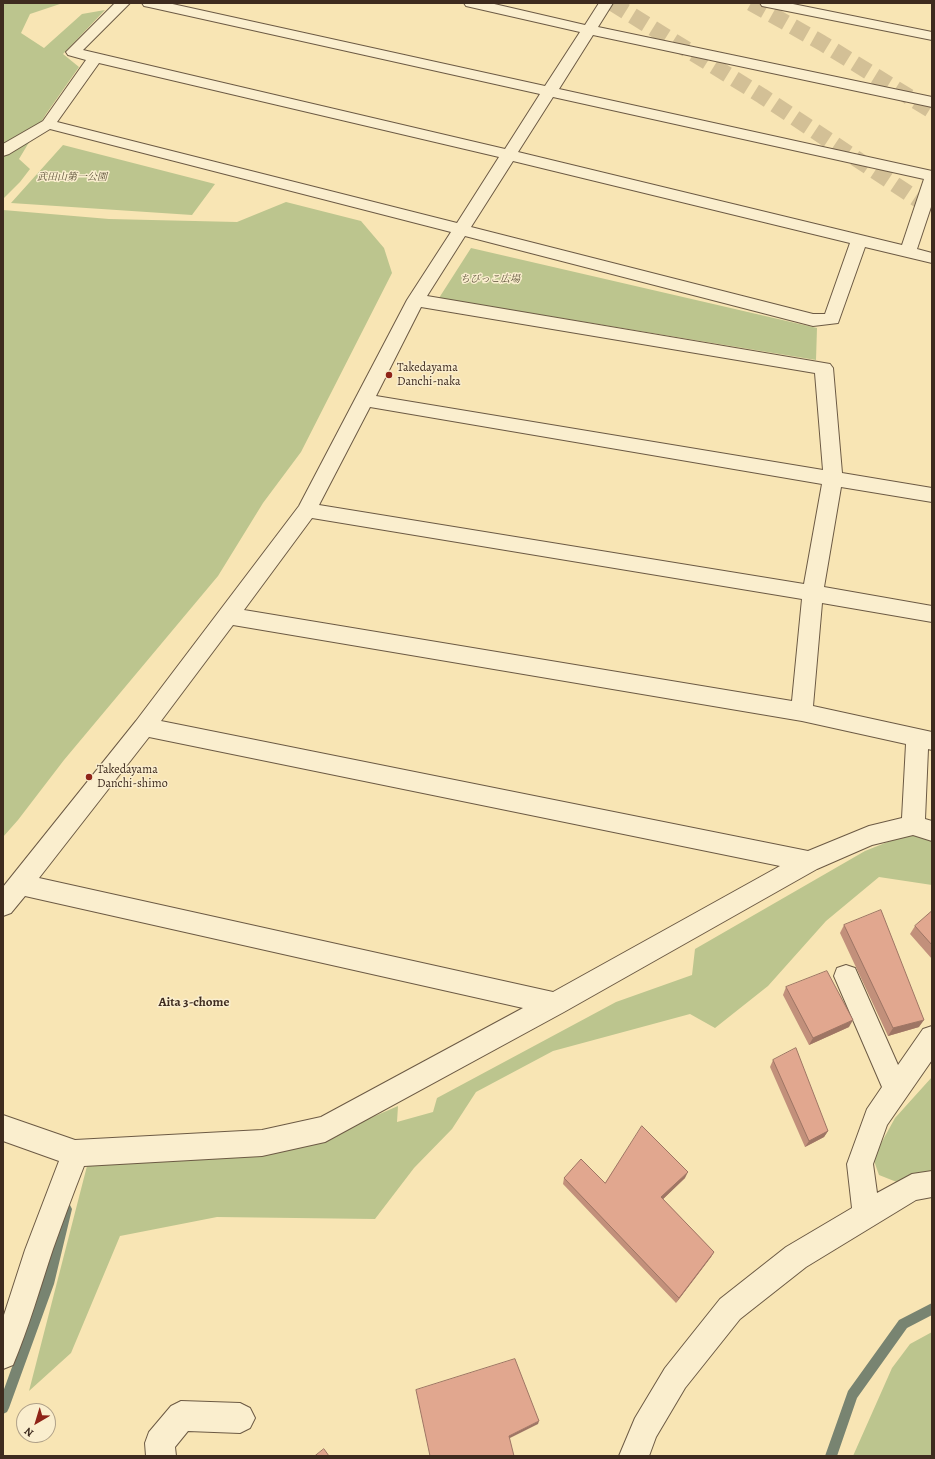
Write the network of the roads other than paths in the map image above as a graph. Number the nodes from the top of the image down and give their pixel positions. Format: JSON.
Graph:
{"nodes":[{"id":1,"x":123,"y":3,"type":"edge"},
{"id":2,"x":148,"y":3,"type":"edge"},
{"id":3,"x":470,"y":3,"type":"edge"},
{"id":4,"x":606,"y":3,"type":"edge"},
{"id":5,"x":767,"y":3,"type":"edge"},
{"id":6,"x":589,"y":30,"type":"junction"},
{"id":7,"x":932,"y":36,"type":"edge"},
{"id":8,"x":95,"y":58,"type":"junction"},
{"id":9,"x":550,"y":92,"type":"junction"},
{"id":10,"x":932,"y":102,"type":"edge"},
{"id":11,"x":48,"y":124,"type":"junction"},
{"id":12,"x":3,"y":151,"type":"edge"},
{"id":13,"x":510,"y":155,"type":"junction"},
{"id":14,"x":932,"y":176,"type":"edge"},
{"id":15,"x":932,"y":179,"type":"edge"},
{"id":16,"x":461,"y":230,"type":"junction"},
{"id":17,"x":859,"y":240,"type":"junction"},
{"id":18,"x":908,"y":252,"type":"junction"},
{"id":19,"x":932,"y":258,"type":"edge"},
{"id":20,"x":416,"y":300,"type":"junction"},
{"id":21,"x":364,"y":400,"type":"junction"},
{"id":22,"x":833,"y":478,"type":"junction"},
{"id":23,"x":932,"y":495,"type":"edge"},
{"id":24,"x":307,"y":510,"type":"junction"},
{"id":25,"x":813,"y":593,"type":"junction"},
{"id":26,"x":932,"y":614,"type":"edge"},
{"id":27,"x":228,"y":616,"type":"junction"},
{"id":28,"x":802,"y":712,"type":"junction"},
{"id":29,"x":144,"y":727,"type":"junction"},
{"id":30,"x":925,"y":739,"type":"edge"},
{"id":31,"x":923,"y":828,"type":"edge"},
{"id":32,"x":809,"y":862,"type":"junction"},
{"id":33,"x":19,"y":884,"type":"junction"},
{"id":34,"x":3,"y":906,"type":"edge"},
{"id":35,"x":846,"y":976,"type":"dead end"},
{"id":36,"x":555,"y":1004,"type":"junction"},
{"id":37,"x":932,"y":1038,"type":"edge"},
{"id":38,"x":896,"y":1090,"type":"junction"},
{"id":39,"x":3,"y":1128,"type":"edge"},
{"id":40,"x":75,"y":1153,"type":"junction"},
{"id":41,"x":932,"y":1184,"type":"edge"},
{"id":42,"x":866,"y":1215,"type":"junction"},
{"id":43,"x":3,"y":1355,"type":"edge"},
{"id":44,"x":240,"y":1418,"type":"dead end"},
{"id":45,"x":161,"y":1456,"type":"edge"},
{"id":46,"x":634,"y":1456,"type":"edge"}],
"edges":[{"from":1,"to":8,"type":"street"},
{"from":2,"to":9,"type":"street"},
{"from":3,"to":6,"type":"street"},
{"from":4,"to":6,"type":"street"},
{"from":5,"to":7,"type":"street"},
{"from":6,"to":9,"type":"street"},
{"from":6,"to":10,"type":"street"},
{"from":8,"to":11,"type":"street"},
{"from":8,"to":13,"type":"street"},
{"from":9,"to":13,"type":"street"},
{"from":9,"to":14,"type":"street"},
{"from":11,"to":12,"type":"street"},
{"from":11,"to":16,"type":"street"},
{"from":13,"to":16,"type":"street"},
{"from":13,"to":17,"type":"street"},
{"from":15,"to":18,"type":"street"},
{"from":16,"to":17,"type":"street"},
{"from":16,"to":20,"type":"street"},
{"from":17,"to":18,"type":"street"},
{"from":18,"to":19,"type":"street"},
{"from":20,"to":21,"type":"street"},
{"from":20,"to":22,"type":"street"},
{"from":21,"to":22,"type":"street"},
{"from":21,"to":24,"type":"street"},
{"from":22,"to":23,"type":"street"},
{"from":22,"to":25,"type":"street"},
{"from":24,"to":25,"type":"street"},
{"from":24,"to":27,"type":"street"},
{"from":25,"to":26,"type":"street"},
{"from":25,"to":28,"type":"street"},
{"from":27,"to":28,"type":"street"},
{"from":27,"to":29,"type":"street"},
{"from":28,"to":30,"type":"street"},
{"from":29,"to":32,"type":"street"},
{"from":29,"to":33,"type":"street"},
{"from":30,"to":31,"type":"street"},
{"from":31,"to":32,"type":"street"},
{"from":32,"to":36,"type":"street"},
{"from":33,"to":34,"type":"street"},
{"from":33,"to":36,"type":"street"},
{"from":35,"to":38,"type":"street"},
{"from":36,"to":40,"type":"street"},
{"from":37,"to":38,"type":"street"},
{"from":38,"to":42,"type":"street"},
{"from":39,"to":40,"type":"street"},
{"from":40,"to":43,"type":"street"},
{"from":41,"to":42,"type":"street"},
{"from":42,"to":46,"type":"street"},
{"from":44,"to":45,"type":"street"}]}
